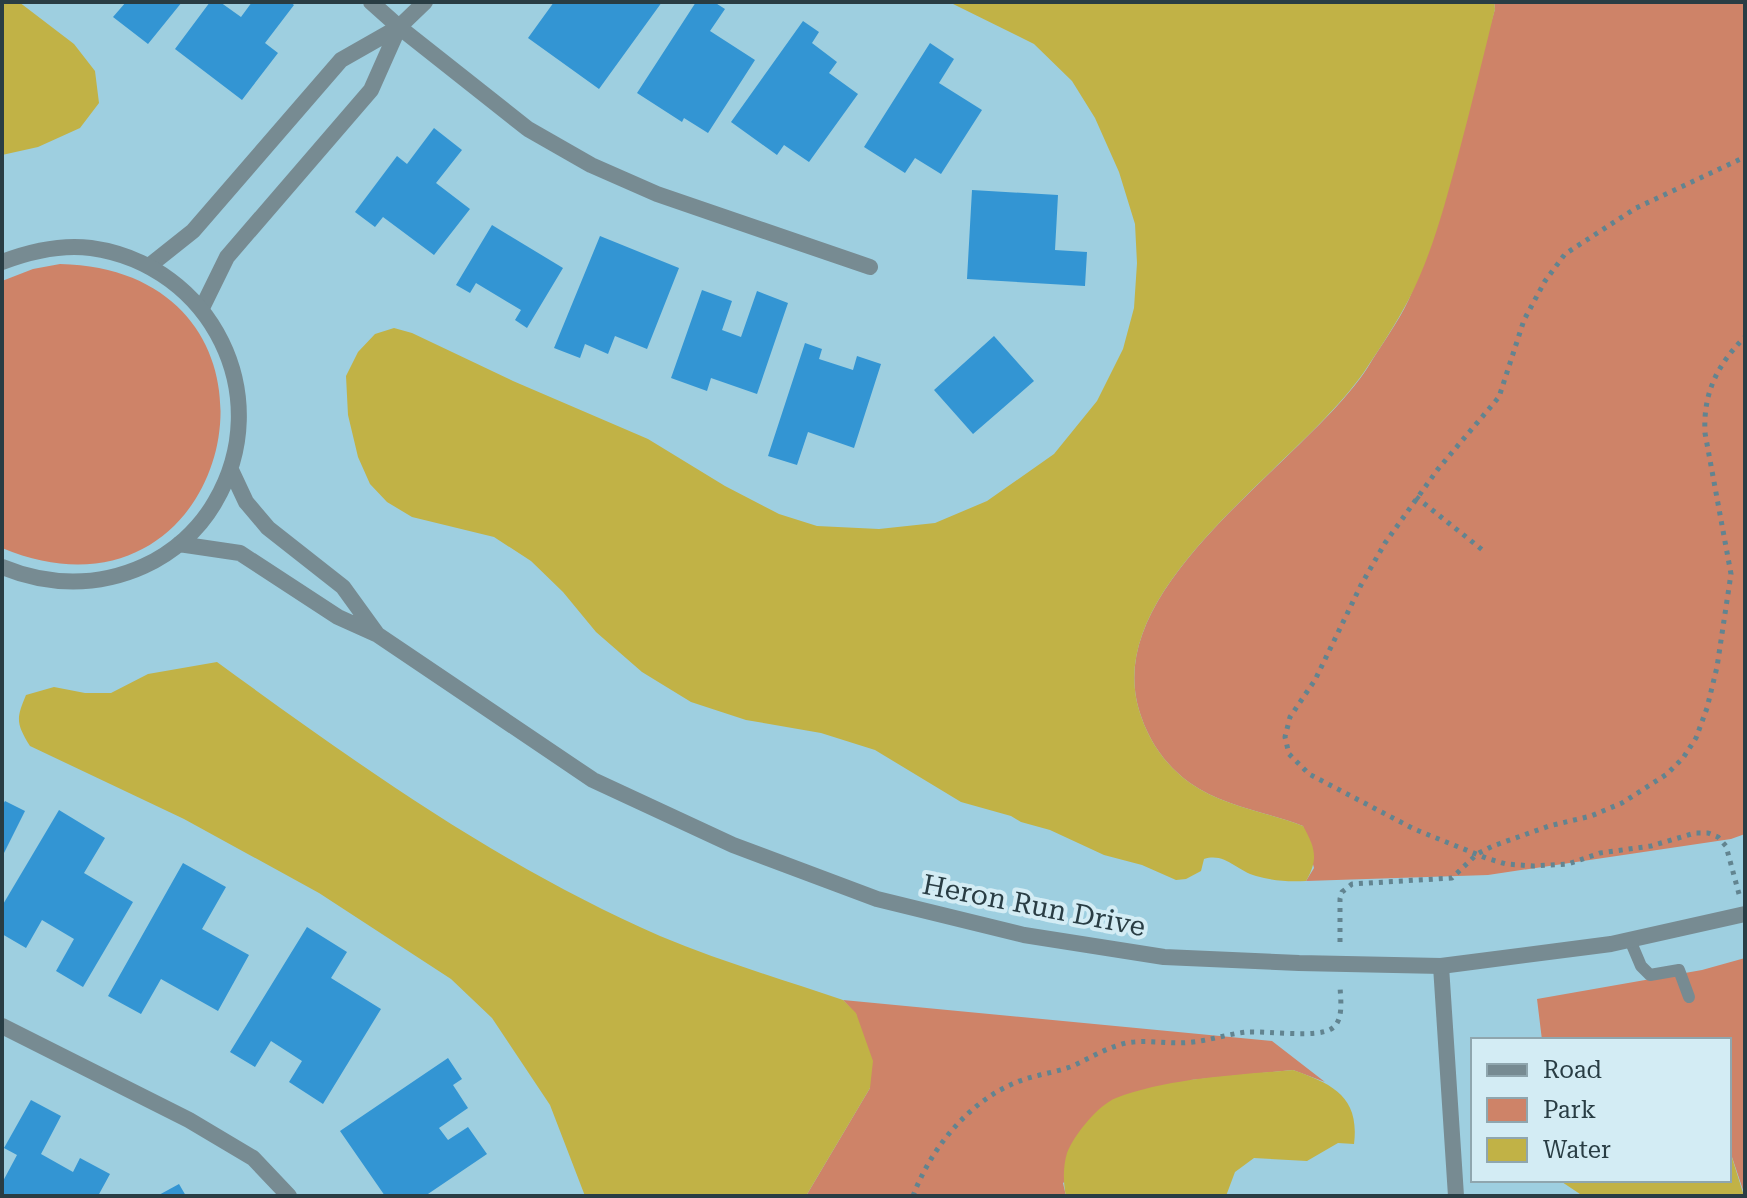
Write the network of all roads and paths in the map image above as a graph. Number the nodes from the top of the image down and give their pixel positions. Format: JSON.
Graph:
{"nodes":[{"id":1,"x":371,"y":2,"type":"edge"},
{"id":2,"x":425,"y":2,"type":"edge"},
{"id":3,"x":399,"y":27,"type":"junction"},
{"id":4,"x":1745,"y":157,"type":"edge"},
{"id":5,"x":2,"y":262,"type":"edge"},
{"id":6,"x":149,"y":266,"type":"junction"},
{"id":7,"x":870,"y":267,"type":"dead end"},
{"id":8,"x":202,"y":308,"type":"junction"},
{"id":9,"x":1745,"y":337,"type":"edge"},
{"id":10,"x":231,"y":470,"type":"junction"},
{"id":11,"x":1416,"y":497,"type":"junction"},
{"id":12,"x":179,"y":544,"type":"junction"},
{"id":13,"x":1485,"y":552,"type":"dead end"},
{"id":14,"x":2,"y":567,"type":"edge"},
{"id":15,"x":378,"y":635,"type":"junction"},
{"id":16,"x":1477,"y":854,"type":"junction"},
{"id":17,"x":1744,"y":914,"type":"edge"},
{"id":18,"x":1630,"y":940,"type":"junction"},
{"id":19,"x":1340,"y":964,"type":"junction"},
{"id":20,"x":1441,"y":966,"type":"junction"},
{"id":21,"x":1689,"y":997,"type":"dead end"},
{"id":22,"x":2,"y":1026,"type":"edge"},
{"id":23,"x":289,"y":1196,"type":"edge"},
{"id":24,"x":913,"y":1196,"type":"edge"},
{"id":25,"x":1456,"y":1196,"type":"edge"}],
"edges":[{"from":1,"to":3,"type":"street"},
{"from":2,"to":3,"type":"street"},
{"from":3,"to":6,"type":"street"},
{"from":3,"to":7,"type":"street"},
{"from":3,"to":8,"type":"street"},
{"from":4,"to":11,"type":"path"},
{"from":5,"to":6,"type":"street"},
{"from":6,"to":8,"type":"street"},
{"from":8,"to":10,"type":"street"},
{"from":9,"to":16,"type":"path"},
{"from":10,"to":12,"type":"street"},
{"from":10,"to":15,"type":"street","name":"Heron Run Drive"},
{"from":11,"to":13,"type":"path"},
{"from":11,"to":16,"type":"path"},
{"from":12,"to":14,"type":"street"},
{"from":12,"to":15,"type":"street","name":"Heron Run Drive"},
{"from":15,"to":19,"type":"street","name":"Heron Run Drive"},
{"from":16,"to":17,"type":"path"},
{"from":16,"to":19,"type":"path"},
{"from":17,"to":18,"type":"street","name":"Heron Run Drive"},
{"from":18,"to":20,"type":"street","name":"Heron Run Drive"},
{"from":18,"to":21,"type":"lane"},
{"from":19,"to":20,"type":"street","name":"Heron Run Drive"},
{"from":19,"to":24,"type":"path"},
{"from":20,"to":25,"type":"street"},
{"from":22,"to":23,"type":"street"}]}
